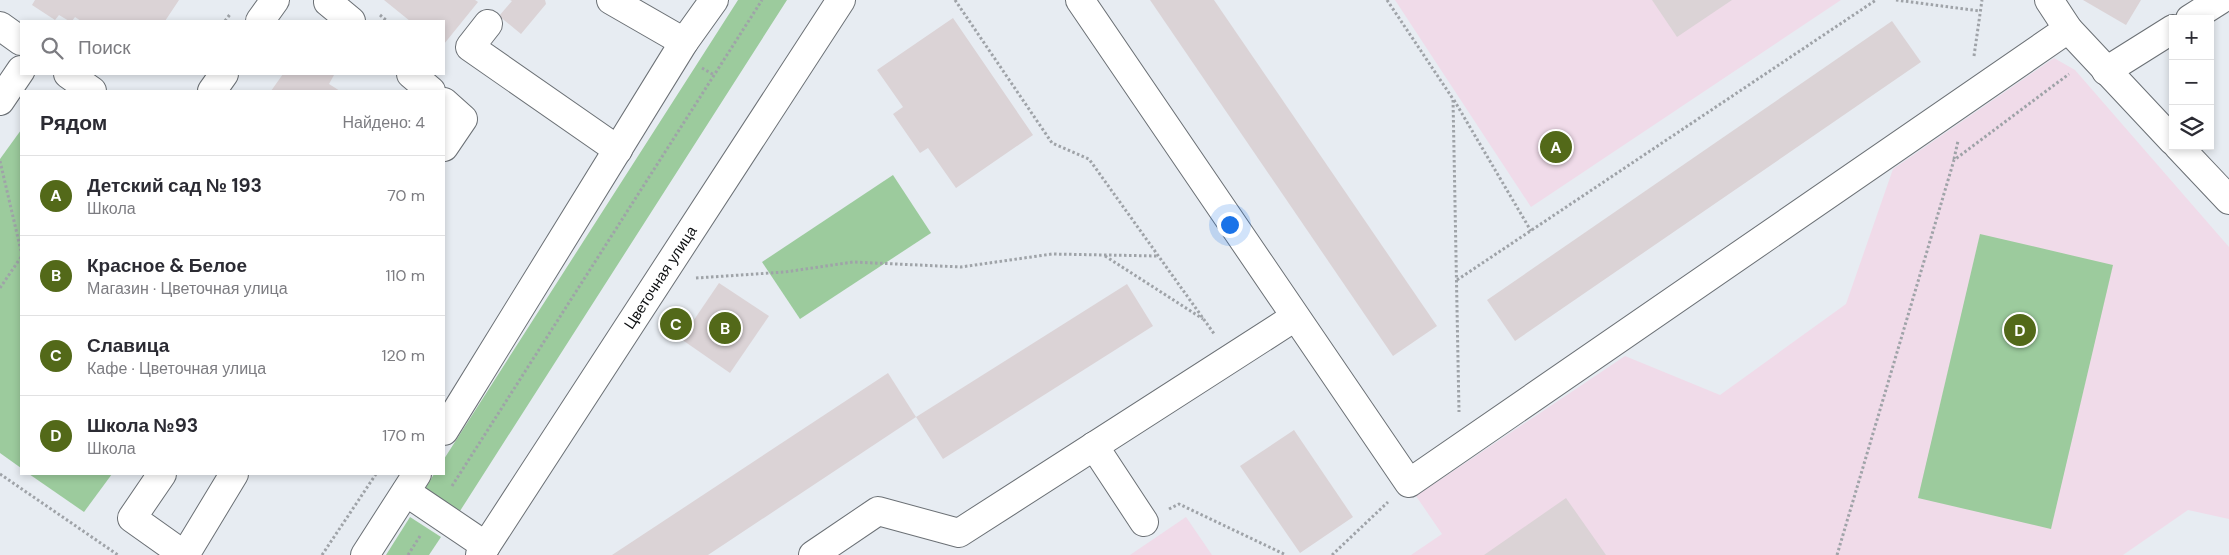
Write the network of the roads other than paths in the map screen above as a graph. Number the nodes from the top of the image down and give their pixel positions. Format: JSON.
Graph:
{"nodes":[{"id":1,"x":275,"y":0,"type":"edge"},
{"id":2,"x":611,"y":0,"type":"edge"},
{"id":3,"x":714,"y":0,"type":"edge"},
{"id":4,"x":841,"y":0,"type":"edge"},
{"id":5,"x":1080,"y":0,"type":"edge"},
{"id":6,"x":2049,"y":0,"type":"edge"},
{"id":7,"x":2220,"y":0,"type":"edge"},
{"id":8,"x":328,"y":1,"type":"edge"},
{"id":9,"x":2196,"y":15,"type":"edge"},
{"id":10,"x":261,"y":20,"type":"edge"},
{"id":11,"x":350,"y":20,"type":"edge"},
{"id":12,"x":488,"y":24,"type":"dead end"},
{"id":13,"x":0,"y":26,"type":"edge"},
{"id":14,"x":2068,"y":29,"type":"junction"},
{"id":15,"x":2169,"y":32,"type":"edge"},
{"id":16,"x":20,"y":40,"type":"edge"},
{"id":17,"x":684,"y":42,"type":"junction"},
{"id":18,"x":20,"y":71,"type":"edge"},
{"id":19,"x":2106,"y":71,"type":"junction"},
{"id":20,"x":69,"y":75,"type":"edge"},
{"id":21,"x":223,"y":75,"type":"edge"},
{"id":22,"x":412,"y":75,"type":"edge"},
{"id":23,"x":91,"y":90,"type":"edge"},
{"id":24,"x":213,"y":90,"type":"edge"},
{"id":25,"x":430,"y":90,"type":"edge"},
{"id":26,"x":0,"y":101,"type":"edge"},
{"id":27,"x":445,"y":103,"type":"edge"},
{"id":28,"x":2169,"y":137,"type":"edge"},
{"id":29,"x":445,"y":146,"type":"edge"},
{"id":30,"x":618,"y":150,"type":"junction"},
{"id":31,"x":2182,"y":150,"type":"edge"},
{"id":32,"x":2229,"y":200,"type":"edge"},
{"id":33,"x":1295,"y":316,"type":"junction"},
{"id":34,"x":445,"y":429,"type":"edge"},
{"id":35,"x":1094,"y":446,"type":"junction"},
{"id":36,"x":161,"y":475,"type":"edge"},
{"id":37,"x":233,"y":475,"type":"edge"},
{"id":38,"x":411,"y":483,"type":"edge"},
{"id":39,"x":1144,"y":522,"type":"road end"},
{"id":40,"x":483,"y":550,"type":"edge"},
{"id":41,"x":185,"y":555,"type":"edge"},
{"id":42,"x":365,"y":555,"type":"edge"},
{"id":43,"x":813,"y":555,"type":"edge"}],
"edges":[{"from":1,"to":10,"type":"street"},
{"from":2,"to":17,"type":"street"},
{"from":3,"to":17,"type":"street"},
{"from":4,"to":40,"type":"street","name":"Цветочная улица"},
{"from":5,"to":33,"type":"street"},
{"from":6,"to":14,"type":"street"},
{"from":7,"to":9,"type":"street"},
{"from":8,"to":11,"type":"street"},
{"from":12,"to":30,"type":"street"},
{"from":13,"to":16,"type":"street"},
{"from":14,"to":19,"type":"street"},
{"from":14,"to":33,"type":"street"},
{"from":15,"to":19,"type":"street"},
{"from":17,"to":30,"type":"street"},
{"from":18,"to":26,"type":"street"},
{"from":19,"to":28,"type":"street"},
{"from":20,"to":23,"type":"street"},
{"from":21,"to":24,"type":"street"},
{"from":22,"to":25,"type":"street"},
{"from":27,"to":29,"type":"street"},
{"from":30,"to":34,"type":"street"},
{"from":31,"to":32,"type":"street"},
{"from":33,"to":35,"type":"street"},
{"from":35,"to":39,"type":"street"},
{"from":35,"to":43,"type":"street"},
{"from":36,"to":41,"type":"street"},
{"from":37,"to":41,"type":"street"},
{"from":38,"to":40,"type":"street"},
{"from":38,"to":42,"type":"street"}]}
